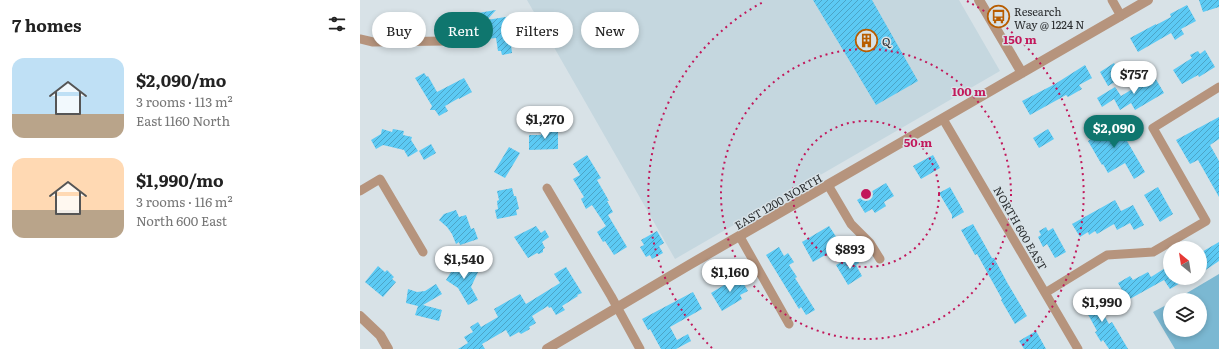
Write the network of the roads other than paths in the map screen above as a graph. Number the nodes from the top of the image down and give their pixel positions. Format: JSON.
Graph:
{"nodes":[{"id":1,"x":979,"y":0,"type":"edge"},
{"id":2,"x":1112,"y":0,"type":"edge"},
{"id":3,"x":1148,"y":0,"type":"edge"},
{"id":4,"x":1121,"y":16,"type":"junction"},
{"id":5,"x":360,"y":39,"type":"edge"},
{"id":6,"x":434,"y":41,"type":"edge"},
{"id":7,"x":1022,"y":74,"type":"junction"},
{"id":8,"x":1219,"y":87,"type":"edge"},
{"id":9,"x":943,"y":119,"type":"junction"},
{"id":10,"x":828,"y":185,"type":"junction"},
{"id":11,"x":547,"y":188,"type":"dead end"},
{"id":12,"x":360,"y":190,"type":"edge"},
{"id":13,"x":740,"y":237,"type":"junction"},
{"id":14,"x":423,"y":252,"type":"dead end"},
{"id":15,"x":880,"y":259,"type":"dead end"},
{"id":16,"x":1045,"y":293,"type":"junction"},
{"id":17,"x":617,"y":308,"type":"junction"},
{"id":18,"x":360,"y":316,"type":"edge"},
{"id":19,"x":789,"y":324,"type":"dead end"},
{"id":20,"x":388,"y":349,"type":"edge"},
{"id":21,"x":547,"y":349,"type":"edge"},
{"id":22,"x":640,"y":349,"type":"edge"},
{"id":23,"x":1078,"y":349,"type":"edge"}],
"edges":[{"from":1,"to":7,"type":"street"},
{"from":2,"to":4,"type":"street"},
{"from":3,"to":4,"type":"street","name":"EAST 1200 NORTH"},
{"from":4,"to":7,"type":"street","name":"EAST 1200 NORTH"},
{"from":5,"to":6,"type":"street"},
{"from":7,"to":9,"type":"street","name":"EAST 1200 NORTH"},
{"from":8,"to":16,"type":"street"},
{"from":9,"to":10,"type":"street","name":"EAST 1200 NORTH"},
{"from":9,"to":16,"type":"street","name":"NORTH 600 EAST"},
{"from":10,"to":13,"type":"street","name":"EAST 1200 NORTH"},
{"from":10,"to":15,"type":"street"},
{"from":11,"to":17,"type":"street"},
{"from":12,"to":14,"type":"street"},
{"from":13,"to":17,"type":"street","name":"EAST 1200 NORTH"},
{"from":13,"to":19,"type":"street"},
{"from":16,"to":23,"type":"street","name":"NORTH 600 EAST"},
{"from":17,"to":21,"type":"street","name":"EAST 1200 NORTH"},
{"from":17,"to":22,"type":"street"},
{"from":18,"to":20,"type":"street"}]}
